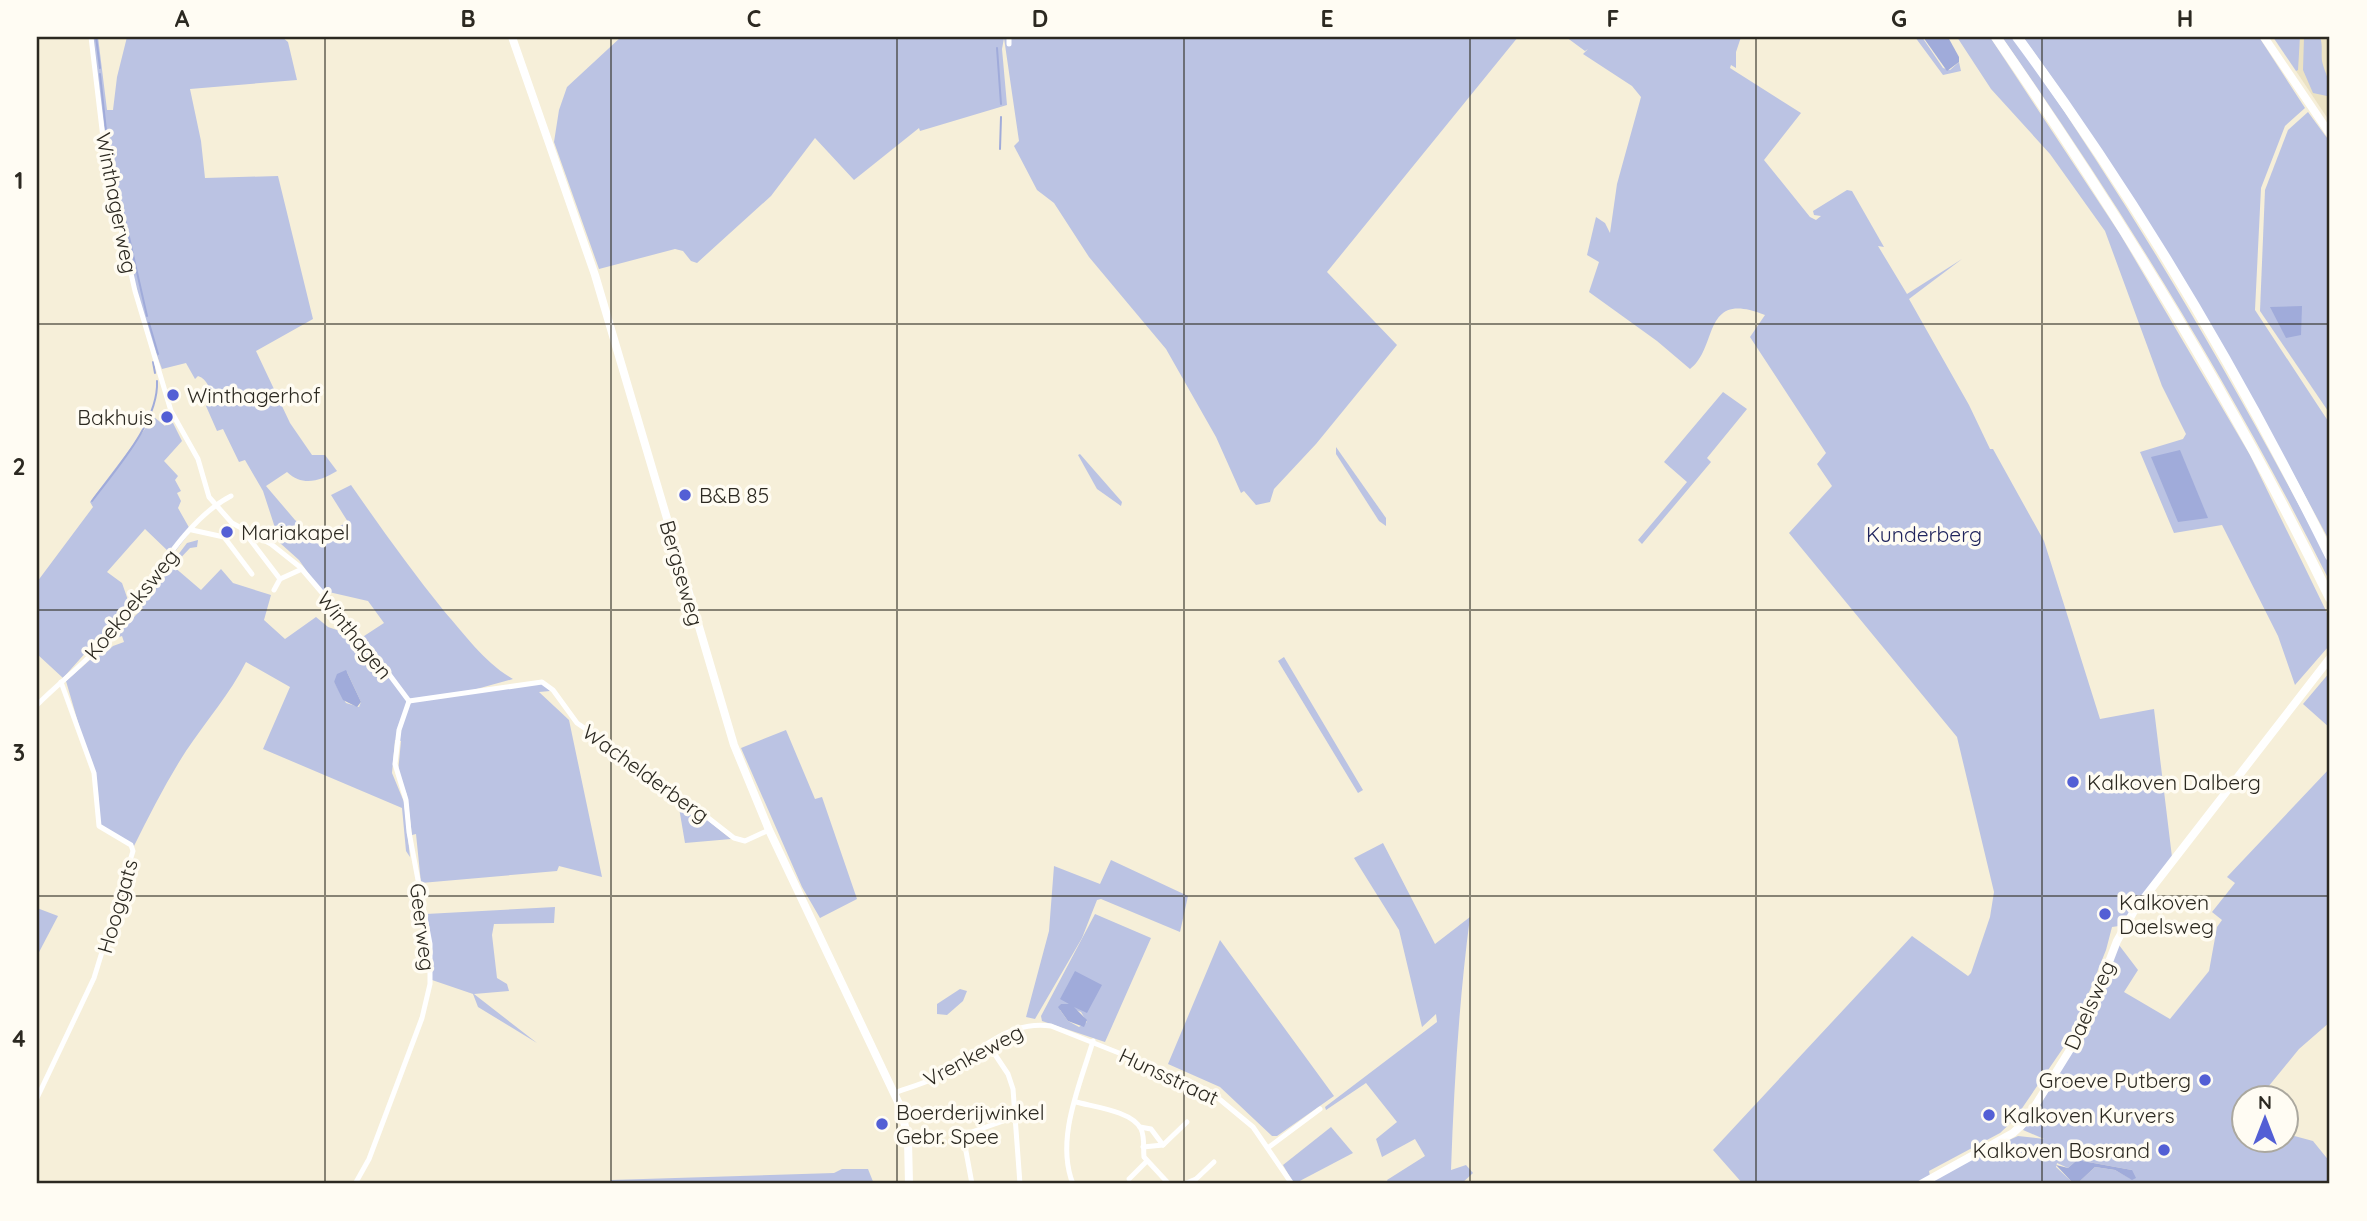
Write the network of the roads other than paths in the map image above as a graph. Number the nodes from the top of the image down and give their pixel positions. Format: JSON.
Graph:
{"nodes":[{"id":1,"x":91,"y":37,"type":"edge"},
{"id":2,"x":512,"y":37,"type":"edge"},
{"id":3,"x":1996,"y":37,"type":"edge"},
{"id":4,"x":2017,"y":37,"type":"edge"},
{"id":5,"x":2264,"y":37,"type":"edge"},
{"id":6,"x":2330,"y":134,"type":"edge"},
{"id":7,"x":159,"y":367,"type":"joint"},
{"id":8,"x":231,"y":496,"type":"dead end"},
{"id":9,"x":216,"y":505,"type":"junction"},
{"id":10,"x":239,"y":528,"type":"junction"},
{"id":11,"x":192,"y":530,"type":"junction"},
{"id":12,"x":2330,"y":556,"type":"edge"},
{"id":13,"x":302,"y":569,"type":"junction"},
{"id":14,"x":253,"y":574,"type":"dead end"},
{"id":15,"x":280,"y":579,"type":"junction"},
{"id":16,"x":274,"y":590,"type":"dead end"},
{"id":17,"x":2330,"y":598,"type":"edge"},
{"id":18,"x":2330,"y":658,"type":"edge"},
{"id":19,"x":61,"y":682,"type":"junction"},
{"id":20,"x":409,"y":701,"type":"junction"},
{"id":21,"x":37,"y":705,"type":"edge"},
{"id":22,"x":769,"y":830,"type":"junction"},
{"id":23,"x":1093,"y":1041,"type":"junction"},
{"id":24,"x":988,"y":1044,"type":"junction"},
{"id":25,"x":894,"y":1093,"type":"junction"},
{"id":26,"x":37,"y":1098,"type":"edge"},
{"id":27,"x":1076,"y":1102,"type":"junction"},
{"id":28,"x":1320,"y":1110,"type":"dead end"},
{"id":29,"x":1015,"y":1117,"type":"junction"},
{"id":30,"x":1187,"y":1122,"type":"dead end"},
{"id":31,"x":1140,"y":1127,"type":"junction"},
{"id":32,"x":1163,"y":1144,"type":"junction"},
{"id":33,"x":1143,"y":1147,"type":"junction"},
{"id":34,"x":1269,"y":1147,"type":"junction"},
{"id":35,"x":1147,"y":1161,"type":"junction"},
{"id":36,"x":1214,"y":1162,"type":"dead end"},
{"id":37,"x":1196,"y":1178,"type":"junction"},
{"id":38,"x":1129,"y":1179,"type":"dead end"},
{"id":39,"x":355,"y":1184,"type":"edge"},
{"id":40,"x":909,"y":1184,"type":"edge"},
{"id":41,"x":972,"y":1184,"type":"edge"},
{"id":42,"x":1020,"y":1184,"type":"edge"},
{"id":43,"x":1073,"y":1184,"type":"edge"},
{"id":44,"x":1169,"y":1184,"type":"edge"},
{"id":45,"x":1184,"y":1184,"type":"edge"},
{"id":46,"x":1202,"y":1184,"type":"edge"},
{"id":47,"x":1292,"y":1184,"type":"edge"},
{"id":48,"x":1921,"y":1184,"type":"edge"}],
"edges":[{"from":1,"to":7,"type":"street","name":"Winthagerweg"},
{"from":2,"to":22,"type":"street","name":"Bergseweg"},
{"from":3,"to":17,"type":"highway"},
{"from":4,"to":12,"type":"highway"},
{"from":5,"to":6,"type":"street"},
{"from":7,"to":9,"type":"street","name":"Winthagen"},
{"from":8,"to":9,"type":"street"},
{"from":9,"to":10,"type":"street","name":"Winthagen"},
{"from":9,"to":11,"type":"street"},
{"from":10,"to":13,"type":"street","name":"Winthagen"},
{"from":10,"to":15,"type":"street","name":"Winthagen"},
{"from":11,"to":14,"type":"street"},
{"from":11,"to":19,"type":"street","name":"Koekoeksweg"},
{"from":13,"to":15,"type":"street"},
{"from":13,"to":20,"type":"street","name":"Winthagen"},
{"from":15,"to":16,"type":"street"},
{"from":18,"to":48,"type":"street","name":"Daelsweg"},
{"from":19,"to":21,"type":"street","name":"Koekoeksweg"},
{"from":19,"to":26,"type":"street","name":"Hooggats"},
{"from":20,"to":22,"type":"street","name":"Wachelderberg"},
{"from":20,"to":39,"type":"street","name":"Geerweg"},
{"from":22,"to":25,"type":"street","name":"Bergseweg"},
{"from":23,"to":24,"type":"street","name":"Vrenkeweg"},
{"from":23,"to":27,"type":"street"},
{"from":23,"to":34,"type":"street","name":"Hunsstraat"},
{"from":24,"to":25,"type":"street","name":"Vrenkeweg"},
{"from":24,"to":29,"type":"street"},
{"from":25,"to":40,"type":"street","name":"Bergseweg"},
{"from":27,"to":31,"type":"street"},
{"from":27,"to":43,"type":"street"},
{"from":28,"to":34,"type":"street"},
{"from":29,"to":41,"type":"street"},
{"from":29,"to":42,"type":"street"},
{"from":30,"to":32,"type":"street"},
{"from":31,"to":32,"type":"street"},
{"from":31,"to":33,"type":"street"},
{"from":32,"to":33,"type":"street"},
{"from":33,"to":35,"type":"street"},
{"from":34,"to":47,"type":"street","name":"Hunsstraat"},
{"from":35,"to":38,"type":"street"},
{"from":35,"to":44,"type":"street"},
{"from":36,"to":37,"type":"street"},
{"from":37,"to":45,"type":"street"},
{"from":37,"to":46,"type":"street"}]}
